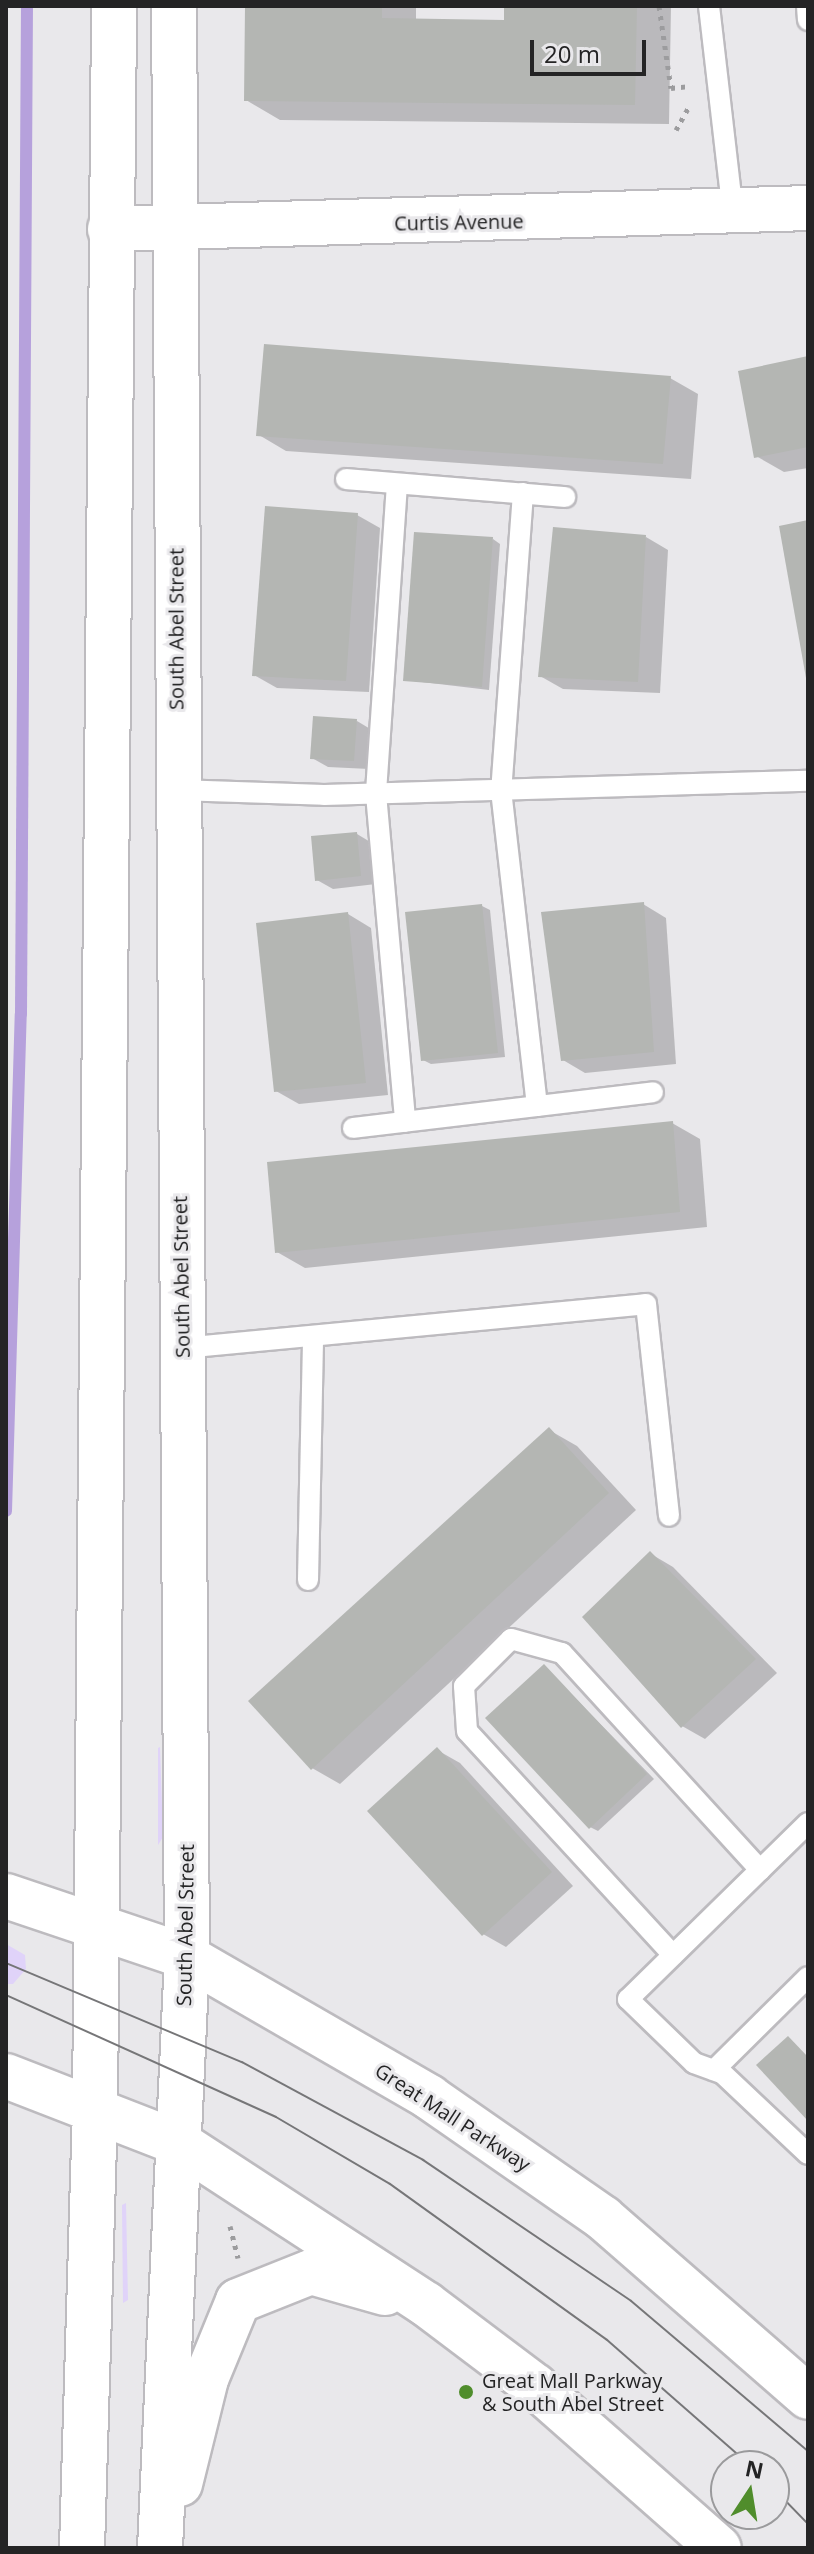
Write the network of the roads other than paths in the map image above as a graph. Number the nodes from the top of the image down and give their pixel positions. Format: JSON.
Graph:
{"nodes":[{"id":1,"x":114,"y":6,"type":"edge"},
{"id":2,"x":174,"y":6,"type":"edge"},
{"id":3,"x":709,"y":6,"type":"edge"},
{"id":4,"x":807,"y":6,"type":"edge"},
{"id":5,"x":808,"y":20,"type":"edge"},
{"id":6,"x":808,"y":208,"type":"edge"},
{"id":7,"x":733,"y":214,"type":"junction"},
{"id":8,"x":110,"y":229,"type":"junction"},
{"id":9,"x":172,"y":229,"type":"junction"},
{"id":10,"x":346,"y":479,"type":"dead end"},
{"id":11,"x":397,"y":484,"type":"junction"},
{"id":12,"x":523,"y":493,"type":"junction"},
{"id":13,"x":565,"y":497,"type":"dead end"},
{"id":14,"x":808,"y":781,"type":"edge"},
{"id":15,"x":501,"y":790,"type":"junction"},
{"id":16,"x":376,"y":794,"type":"junction"},
{"id":17,"x":177,"y":797,"type":"junction"},
{"id":18,"x":109,"y":807,"type":"junction"},
{"id":19,"x":653,"y":1092,"type":"dead end"},
{"id":20,"x":537,"y":1106,"type":"junction"},
{"id":21,"x":405,"y":1122,"type":"junction"},
{"id":22,"x":353,"y":1128,"type":"dead end"},
{"id":23,"x":313,"y":1340,"type":"junction"},
{"id":24,"x":182,"y":1348,"type":"junction"},
{"id":25,"x":669,"y":1516,"type":"dead end"},
{"id":26,"x":308,"y":1580,"type":"dead end"},
{"id":27,"x":808,"y":1823,"type":"edge"},
{"id":28,"x":760,"y":1870,"type":"junction"},
{"id":29,"x":6,"y":1896,"type":"edge"},
{"id":30,"x":96,"y":1927,"type":"junction"},
{"id":31,"x":673,"y":1955,"type":"junction"},
{"id":32,"x":187,"y":1957,"type":"junction"},
{"id":33,"x":808,"y":1977,"type":"edge"},
{"id":34,"x":714,"y":2070,"type":"junction"},
{"id":35,"x":6,"y":2076,"type":"edge"},
{"id":36,"x":95,"y":2108,"type":"junction"},
{"id":37,"x":179,"y":2143,"type":"junction"},
{"id":38,"x":808,"y":2154,"type":"edge"},
{"id":39,"x":426,"y":2304,"type":"junction"},
{"id":40,"x":808,"y":2397,"type":"edge"},
{"id":41,"x":82,"y":2548,"type":"edge"},
{"id":42,"x":162,"y":2548,"type":"edge"},
{"id":43,"x":719,"y":2548,"type":"edge"}],
"edges":[{"from":1,"to":8,"type":"main road"},
{"from":2,"to":9,"type":"main road","name":"South Abel Street"},
{"from":3,"to":7,"type":"lane"},
{"from":4,"to":5,"type":"lane"},
{"from":6,"to":7,"type":"main road","name":"Curtis Avenue"},
{"from":7,"to":9,"type":"main road","name":"Curtis Avenue"},
{"from":8,"to":9,"type":"main road","name":"Curtis Avenue"},
{"from":8,"to":18,"type":"main road"},
{"from":9,"to":17,"type":"main road","name":"South Abel Street"},
{"from":10,"to":11,"type":"lane"},
{"from":11,"to":12,"type":"lane"},
{"from":11,"to":16,"type":"lane"},
{"from":12,"to":13,"type":"lane"},
{"from":12,"to":15,"type":"lane"},
{"from":14,"to":15,"type":"lane"},
{"from":15,"to":16,"type":"lane"},
{"from":15,"to":20,"type":"lane"},
{"from":16,"to":17,"type":"lane"},
{"from":16,"to":21,"type":"lane"},
{"from":17,"to":18,"type":"main road"},
{"from":17,"to":24,"type":"main road","name":"South Abel Street"},
{"from":18,"to":30,"type":"main road"},
{"from":19,"to":20,"type":"lane"},
{"from":20,"to":21,"type":"lane"},
{"from":21,"to":22,"type":"lane"},
{"from":23,"to":24,"type":"lane"},
{"from":23,"to":25,"type":"lane"},
{"from":23,"to":26,"type":"lane"},
{"from":24,"to":32,"type":"main road","name":"South Abel Street"},
{"from":27,"to":28,"type":"lane"},
{"from":28,"to":31,"type":"lane"},
{"from":28,"to":31,"type":"lane"},
{"from":29,"to":30,"type":"main road","name":"Great Mall Parkway"},
{"from":30,"to":32,"type":"main road","name":"Great Mall Parkway"},
{"from":30,"to":36,"type":"main road"},
{"from":31,"to":34,"type":"lane"},
{"from":32,"to":37,"type":"main road","name":"South Abel Street"},
{"from":32,"to":40,"type":"main road","name":"Great Mall Parkway"},
{"from":33,"to":34,"type":"lane"},
{"from":34,"to":38,"type":"lane"},
{"from":35,"to":36,"type":"main road"},
{"from":36,"to":37,"type":"main road"},
{"from":36,"to":41,"type":"main road"},
{"from":37,"to":39,"type":"main road"},
{"from":37,"to":42,"type":"main road","name":"South Abel Street"},
{"from":39,"to":42,"type":"main road"},
{"from":39,"to":43,"type":"main road"}]}
